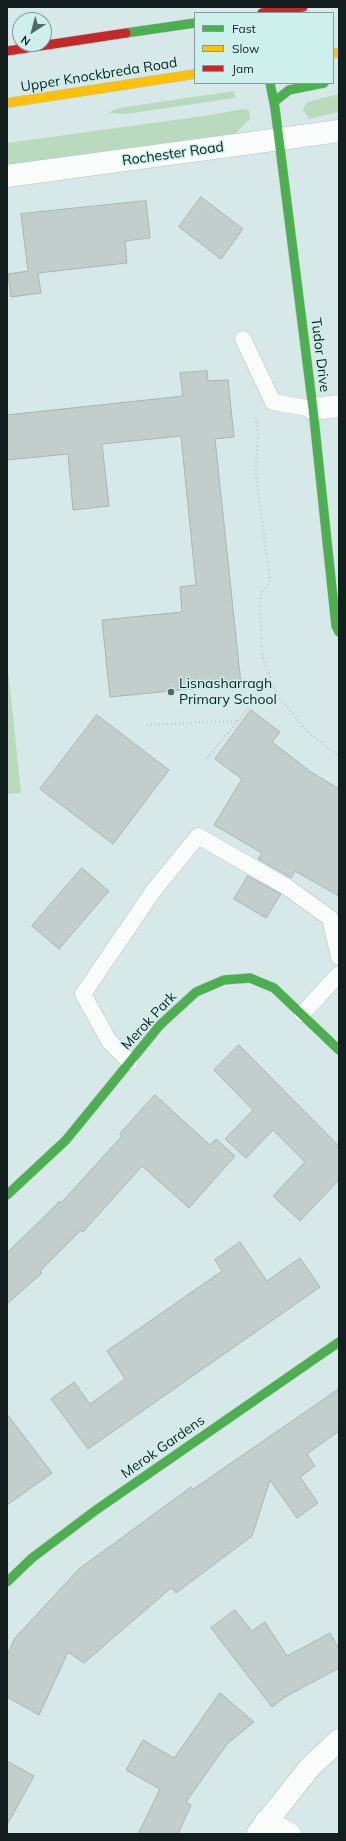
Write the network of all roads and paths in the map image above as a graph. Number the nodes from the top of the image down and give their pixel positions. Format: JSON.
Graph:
{"nodes":[{"id":1,"x":303,"y":7,"type":"edge"},
{"id":2,"x":269,"y":12,"type":"edge"},
{"id":3,"x":194,"y":23,"type":"edge"},
{"id":4,"x":7,"y":51,"type":"edge"},
{"id":5,"x":194,"y":74,"type":"edge"},
{"id":6,"x":270,"y":84,"type":"edge"},
{"id":7,"x":319,"y":84,"type":"edge"},
{"id":8,"x":274,"y":102,"type":"junction"},
{"id":9,"x":7,"y":103,"type":"edge"},
{"id":10,"x":339,"y":131,"type":"edge"},
{"id":11,"x":278,"y":140,"type":"junction"},
{"id":12,"x":7,"y":176,"type":"edge"},
{"id":13,"x":243,"y":339,"type":"dead end"},
{"id":14,"x":264,"y":384,"type":"junction"},
{"id":15,"x":339,"y":406,"type":"edge"},
{"id":16,"x":313,"y":409,"type":"junction"},
{"id":17,"x":339,"y":632,"type":"edge"},
{"id":18,"x":272,"y":681,"type":"junction"},
{"id":19,"x":238,"y":722,"type":"junction"},
{"id":20,"x":147,"y":725,"type":"dead end"},
{"id":21,"x":339,"y":756,"type":"edge"},
{"id":22,"x":207,"y":758,"type":"dead end"},
{"id":23,"x":339,"y":957,"type":"edge"},
{"id":24,"x":339,"y":974,"type":"edge"},
{"id":25,"x":302,"y":1014,"type":"junction"},
{"id":26,"x":339,"y":1050,"type":"edge"},
{"id":27,"x":130,"y":1062,"type":"junction"},
{"id":28,"x":7,"y":1195,"type":"edge"},
{"id":29,"x":339,"y":1342,"type":"edge"},
{"id":30,"x":7,"y":1582,"type":"edge"},
{"id":31,"x":339,"y":1740,"type":"edge"},
{"id":32,"x":261,"y":1828,"type":"edge"},
{"id":33,"x":290,"y":1834,"type":"edge"}],
"edges":[{"from":1,"to":2,"type":"main road"},
{"from":3,"to":4,"type":"main road"},
{"from":5,"to":9,"type":"main road","name":"Upper Knockbreda Road"},
{"from":6,"to":8,"type":"main road","name":"Tudor Drive"},
{"from":7,"to":8,"type":"main road"},
{"from":8,"to":11,"type":"main road","name":"Tudor Drive"},
{"from":10,"to":11,"type":"street","name":"Rochester Road"},
{"from":11,"to":12,"type":"street","name":"Rochester Road"},
{"from":11,"to":16,"type":"main road","name":"Tudor Drive"},
{"from":13,"to":14,"type":"lane"},
{"from":14,"to":16,"type":"lane"},
{"from":14,"to":18,"type":"path"},
{"from":15,"to":16,"type":"street"},
{"from":16,"to":17,"type":"main road","name":"Tudor Drive"},
{"from":18,"to":19,"type":"path"},
{"from":18,"to":21,"type":"path"},
{"from":19,"to":20,"type":"path"},
{"from":19,"to":22,"type":"path"},
{"from":23,"to":27,"type":"lane"},
{"from":24,"to":25,"type":"lane"},
{"from":25,"to":26,"type":"main road","name":"Merok Park"},
{"from":25,"to":27,"type":"main road","name":"Merok Park"},
{"from":27,"to":28,"type":"main road","name":"Merok Park"},
{"from":29,"to":30,"type":"main road","name":"Merok Gardens"},
{"from":31,"to":32,"type":"street"},
{"from":32,"to":33,"type":"street"}]}
